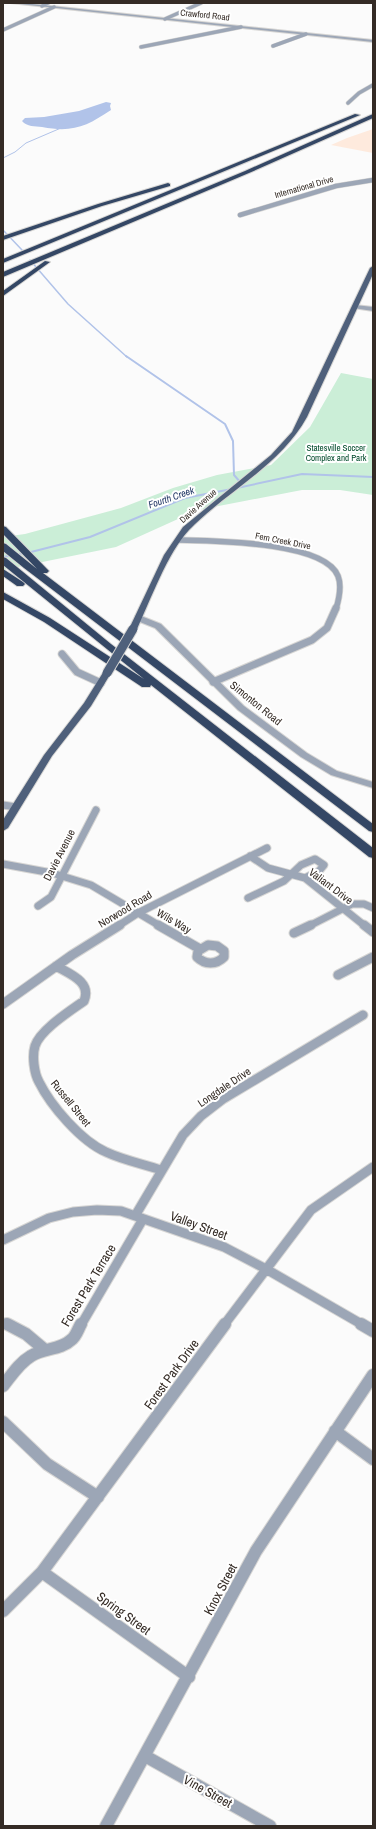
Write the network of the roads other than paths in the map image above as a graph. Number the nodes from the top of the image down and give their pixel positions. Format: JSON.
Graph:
{"nodes":[{"id":1,"x":12,"y":3,"type":"edge"},
{"id":2,"x":48,"y":3,"type":"edge"},
{"id":3,"x":201,"y":3,"type":"edge"},
{"id":4,"x":42,"y":6,"type":"junction"},
{"id":5,"x":54,"y":8,"type":"junction"},
{"id":6,"x":165,"y":19,"type":"junction"},
{"id":7,"x":241,"y":27,"type":"junction"},
{"id":8,"x":3,"y":30,"type":"edge"},
{"id":9,"x":306,"y":34,"type":"junction"},
{"id":10,"x":373,"y":41,"type":"edge"},
{"id":11,"x":273,"y":46,"type":"dead end"},
{"id":12,"x":141,"y":47,"type":"dead end"},
{"id":13,"x":373,"y":85,"type":"edge"},
{"id":14,"x":348,"y":103,"type":"dead end"},
{"id":15,"x":366,"y":111,"type":"dead end"},
{"id":16,"x":373,"y":116,"type":"edge"},
{"id":17,"x":265,"y":152,"type":"junction"},
{"id":18,"x":373,"y":180,"type":"edge"},
{"id":19,"x":240,"y":215,"type":"dead end"},
{"id":20,"x":3,"y":238,"type":"edge"},
{"id":21,"x":43,"y":258,"type":"junction"},
{"id":22,"x":3,"y":261,"type":"edge"},
{"id":23,"x":19,"y":265,"type":"junction"},
{"id":24,"x":3,"y":268,"type":"edge"},
{"id":25,"x":373,"y":268,"type":"edge"},
{"id":26,"x":3,"y":275,"type":"edge"},
{"id":27,"x":3,"y":294,"type":"edge"},
{"id":28,"x":355,"y":307,"type":"junction"},
{"id":29,"x":373,"y":309,"type":"edge"},
{"id":30,"x":3,"y":529,"type":"edge"},
{"id":31,"x":179,"y":540,"type":"junction"},
{"id":32,"x":3,"y":546,"type":"edge"},
{"id":33,"x":3,"y":560,"type":"edge"},
{"id":34,"x":3,"y":572,"type":"edge"},
{"id":35,"x":3,"y":595,"type":"edge"},
{"id":36,"x":82,"y":608,"type":"junction"},
{"id":37,"x":138,"y":618,"type":"junction"},
{"id":38,"x":108,"y":646,"type":"junction"},
{"id":39,"x":62,"y":654,"type":"dead end"},
{"id":40,"x":213,"y":682,"type":"junction"},
{"id":41,"x":101,"y":683,"type":"junction"},
{"id":42,"x":201,"y":720,"type":"junction"},
{"id":43,"x":373,"y":785,"type":"edge"},
{"id":44,"x":3,"y":805,"type":"edge"},
{"id":45,"x":16,"y":807,"type":"junction"},
{"id":46,"x":96,"y":810,"type":"dead end"},
{"id":47,"x":3,"y":828,"type":"edge"},
{"id":48,"x":373,"y":829,"type":"edge"},
{"id":49,"x":267,"y":848,"type":"dead end"},
{"id":50,"x":373,"y":854,"type":"edge"},
{"id":51,"x":250,"y":856,"type":"junction"},
{"id":52,"x":3,"y":864,"type":"edge"},
{"id":53,"x":292,"y":873,"type":"junction"},
{"id":54,"x":63,"y":876,"type":"junction"},
{"id":55,"x":305,"y":878,"type":"junction"},
{"id":56,"x":248,"y":898,"type":"dead end"},
{"id":57,"x":38,"y":906,"type":"dead end"},
{"id":58,"x":343,"y":908,"type":"junction"},
{"id":59,"x":373,"y":908,"type":"edge"},
{"id":60,"x":138,"y":913,"type":"junction"},
{"id":61,"x":373,"y":932,"type":"edge"},
{"id":62,"x":294,"y":934,"type":"dead end"},
{"id":63,"x":200,"y":948,"type":"dead end"},
{"id":64,"x":373,"y":957,"type":"edge"},
{"id":65,"x":56,"y":966,"type":"junction"},
{"id":66,"x":338,"y":975,"type":"dead end"},
{"id":67,"x":3,"y":1004,"type":"edge"},
{"id":68,"x":363,"y":1015,"type":"dead end"},
{"id":69,"x":373,"y":1167,"type":"edge"},
{"id":70,"x":161,"y":1170,"type":"junction"},
{"id":71,"x":139,"y":1218,"type":"junction"},
{"id":72,"x":3,"y":1240,"type":"edge"},
{"id":73,"x":266,"y":1269,"type":"junction"},
{"id":74,"x":3,"y":1323,"type":"edge"},
{"id":75,"x":373,"y":1331,"type":"edge"},
{"id":76,"x":45,"y":1350,"type":"junction"},
{"id":77,"x":373,"y":1375,"type":"edge"},
{"id":78,"x":3,"y":1386,"type":"edge"},
{"id":79,"x":3,"y":1422,"type":"edge"},
{"id":80,"x":335,"y":1431,"type":"junction"},
{"id":81,"x":373,"y":1459,"type":"edge"},
{"id":82,"x":98,"y":1497,"type":"junction"},
{"id":83,"x":42,"y":1572,"type":"junction"},
{"id":84,"x":3,"y":1611,"type":"edge"},
{"id":85,"x":189,"y":1677,"type":"junction"},
{"id":86,"x":145,"y":1756,"type":"junction"},
{"id":87,"x":106,"y":1826,"type":"edge"},
{"id":88,"x":270,"y":1826,"type":"edge"}],
"edges":[{"from":1,"to":4,"type":"street","name":"Crawford Road"},
{"from":2,"to":4,"type":"street"},
{"from":3,"to":6,"type":"street"},
{"from":4,"to":5,"type":"street","name":"Crawford Road"},
{"from":5,"to":6,"type":"street","name":"Crawford Road"},
{"from":5,"to":8,"type":"street"},
{"from":6,"to":7,"type":"street","name":"Crawford Road"},
{"from":7,"to":9,"type":"street","name":"Crawford Road"},
{"from":7,"to":12,"type":"street"},
{"from":9,"to":10,"type":"street","name":"Crawford Road"},
{"from":9,"to":11,"type":"street"},
{"from":13,"to":14,"type":"street"},
{"from":15,"to":17,"type":"highway"},
{"from":16,"to":21,"type":"highway"},
{"from":16,"to":21,"type":"highway"},
{"from":17,"to":20,"type":"highway"},
{"from":17,"to":22,"type":"highway"},
{"from":18,"to":19,"type":"street","name":"International Drive"},
{"from":21,"to":23,"type":"highway"},
{"from":21,"to":27,"type":"highway"},
{"from":23,"to":24,"type":"highway"},
{"from":23,"to":26,"type":"highway"},
{"from":25,"to":28,"type":"main road","name":"Davie Avenue"},
{"from":28,"to":29,"type":"street"},
{"from":28,"to":31,"type":"main road","name":"Davie Avenue"},
{"from":30,"to":36,"type":"highway"},
{"from":31,"to":37,"type":"main road","name":"Davie Avenue"},
{"from":31,"to":40,"type":"street","name":"Fern Creek Drive"},
{"from":32,"to":36,"type":"highway"},
{"from":33,"to":38,"type":"highway"},
{"from":34,"to":38,"type":"highway"},
{"from":35,"to":42,"type":"highway"},
{"from":36,"to":48,"type":"highway"},
{"from":37,"to":40,"type":"street","name":"Simonton Road"},
{"from":37,"to":41,"type":"main road","name":"Davie Avenue","bridge":true},
{"from":38,"to":42,"type":"highway"},
{"from":39,"to":41,"type":"street"},
{"from":40,"to":43,"type":"street","name":"Simonton Road"},
{"from":41,"to":45,"type":"main road","name":"Davie Avenue"},
{"from":42,"to":50,"type":"highway"},
{"from":44,"to":45,"type":"street"},
{"from":45,"to":47,"type":"main road","name":"Davie Avenue"},
{"from":46,"to":54,"type":"street","name":"Davie Avenue"},
{"from":49,"to":51,"type":"street","name":"Norwood Road"},
{"from":51,"to":53,"type":"street","name":"Valiant Drive"},
{"from":51,"to":60,"type":"street","name":"Norwood Road"},
{"from":52,"to":54,"type":"street","name":"Wils Way"},
{"from":53,"to":55,"type":"street","name":"Valiant Drive"},
{"from":53,"to":55,"type":"street"},
{"from":53,"to":56,"type":"street"},
{"from":54,"to":57,"type":"street","name":"Davie Avenue"},
{"from":54,"to":60,"type":"street","name":"Wils Way"},
{"from":55,"to":58,"type":"street","name":"Valiant Drive"},
{"from":58,"to":59,"type":"street"},
{"from":58,"to":61,"type":"street","name":"Valiant Drive"},
{"from":58,"to":62,"type":"street"},
{"from":60,"to":63,"type":"street","name":"Wils Way"},
{"from":60,"to":65,"type":"street","name":"Norwood Road"},
{"from":64,"to":66,"type":"street"},
{"from":65,"to":67,"type":"street","name":"Norwood Road"},
{"from":65,"to":70,"type":"street","name":"Russell Street"},
{"from":68,"to":70,"type":"street","name":"Longdale Drive"},
{"from":69,"to":73,"type":"street","name":"Forest Park Drive"},
{"from":70,"to":71,"type":"street","name":"Longdale Drive"},
{"from":71,"to":72,"type":"street","name":"Valley Street"},
{"from":71,"to":73,"type":"street","name":"Valley Street"},
{"from":71,"to":76,"type":"street","name":"Forest Park Terrace"},
{"from":73,"to":75,"type":"street","name":"Valley Street"},
{"from":73,"to":82,"type":"street","name":"Forest Park Drive"},
{"from":74,"to":76,"type":"street"},
{"from":76,"to":78,"type":"street","name":"Forest Park Terrace"},
{"from":77,"to":80,"type":"street","name":"Knox Street"},
{"from":79,"to":82,"type":"street"},
{"from":80,"to":81,"type":"street"},
{"from":80,"to":85,"type":"street","name":"Knox Street"},
{"from":82,"to":83,"type":"street","name":"Forest Park Drive"},
{"from":83,"to":84,"type":"street","name":"Forest Park Drive"},
{"from":83,"to":85,"type":"street","name":"Spring Street"},
{"from":85,"to":86,"type":"street","name":"Knox Street"},
{"from":86,"to":87,"type":"street","name":"Knox Street"},
{"from":86,"to":88,"type":"street","name":"Vine Street"}]}
